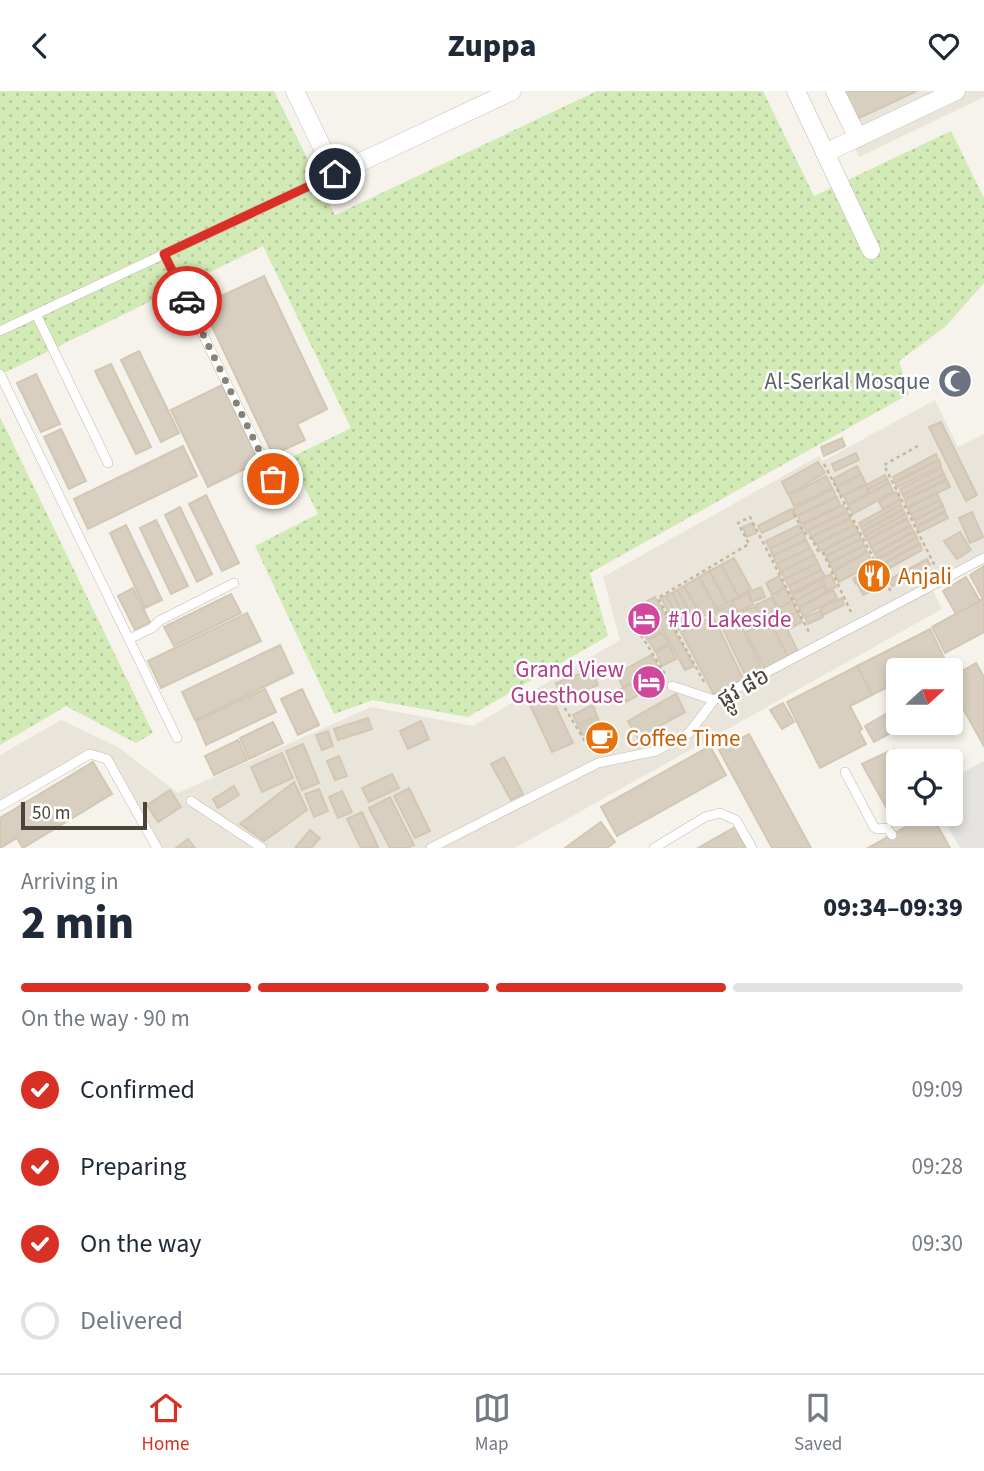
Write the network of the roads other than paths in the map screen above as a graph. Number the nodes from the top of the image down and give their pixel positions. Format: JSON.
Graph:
{"nodes":[{"id":1,"x":295,"y":91,"type":"edge"},
{"id":2,"x":512,"y":91,"type":"edge"},
{"id":3,"x":796,"y":91,"type":"edge"},
{"id":4,"x":835,"y":91,"type":"edge"},
{"id":5,"x":956,"y":91,"type":"edge"},
{"id":6,"x":858,"y":138,"type":"junction"},
{"id":7,"x":825,"y":153,"type":"junction"},
{"id":8,"x":335,"y":174,"type":"junction"},
{"id":9,"x":871,"y":250,"type":"dead end"},
{"id":10,"x":164,"y":254,"type":"junction"},
{"id":11,"x":36,"y":314,"type":"junction"},
{"id":12,"x":0,"y":331,"type":"edge"},
{"id":13,"x":0,"y":374,"type":"edge"},
{"id":14,"x":108,"y":463,"type":"dead end"},
{"id":15,"x":273,"y":479,"type":"dead end"},
{"id":16,"x":984,"y":558,"type":"edge"},
{"id":17,"x":234,"y":583,"type":"dead end"},
{"id":18,"x":129,"y":639,"type":"junction"},
{"id":19,"x":672,"y":686,"type":"road end"},
{"id":20,"x":714,"y":700,"type":"junction"},
{"id":21,"x":177,"y":738,"type":"dead end"},
{"id":22,"x":845,"y":772,"type":"dead end"},
{"id":23,"x":191,"y":801,"type":"dead end"},
{"id":24,"x":0,"y":806,"type":"edge"},
{"id":25,"x":892,"y":835,"type":"dead end"},
{"id":26,"x":157,"y":848,"type":"edge"},
{"id":27,"x":262,"y":848,"type":"edge"},
{"id":28,"x":431,"y":848,"type":"edge"},
{"id":29,"x":654,"y":848,"type":"edge"},
{"id":30,"x":752,"y":848,"type":"edge"}],
"edges":[{"from":1,"to":8,"type":"street"},
{"from":2,"to":8,"type":"street"},
{"from":3,"to":7,"type":"street"},
{"from":4,"to":6,"type":"street"},
{"from":5,"to":6,"type":"street"},
{"from":6,"to":7,"type":"street"},
{"from":7,"to":9,"type":"street"},
{"from":8,"to":10,"type":"lane"},
{"from":10,"to":11,"type":"lane"},
{"from":10,"to":15,"type":"lane"},
{"from":11,"to":12,"type":"lane"},
{"from":11,"to":14,"type":"lane"},
{"from":13,"to":18,"type":"lane"},
{"from":16,"to":20,"type":"lane","name":"ផ្លូវ ៨៦"},
{"from":17,"to":18,"type":"lane"},
{"from":18,"to":21,"type":"lane"},
{"from":19,"to":20,"type":"lane"},
{"from":20,"to":28,"type":"lane","name":"ផ្លូវ ៨៦"},
{"from":22,"to":25,"type":"lane"},
{"from":23,"to":27,"type":"lane"},
{"from":24,"to":26,"type":"lane"},
{"from":29,"to":30,"type":"lane"}]}
